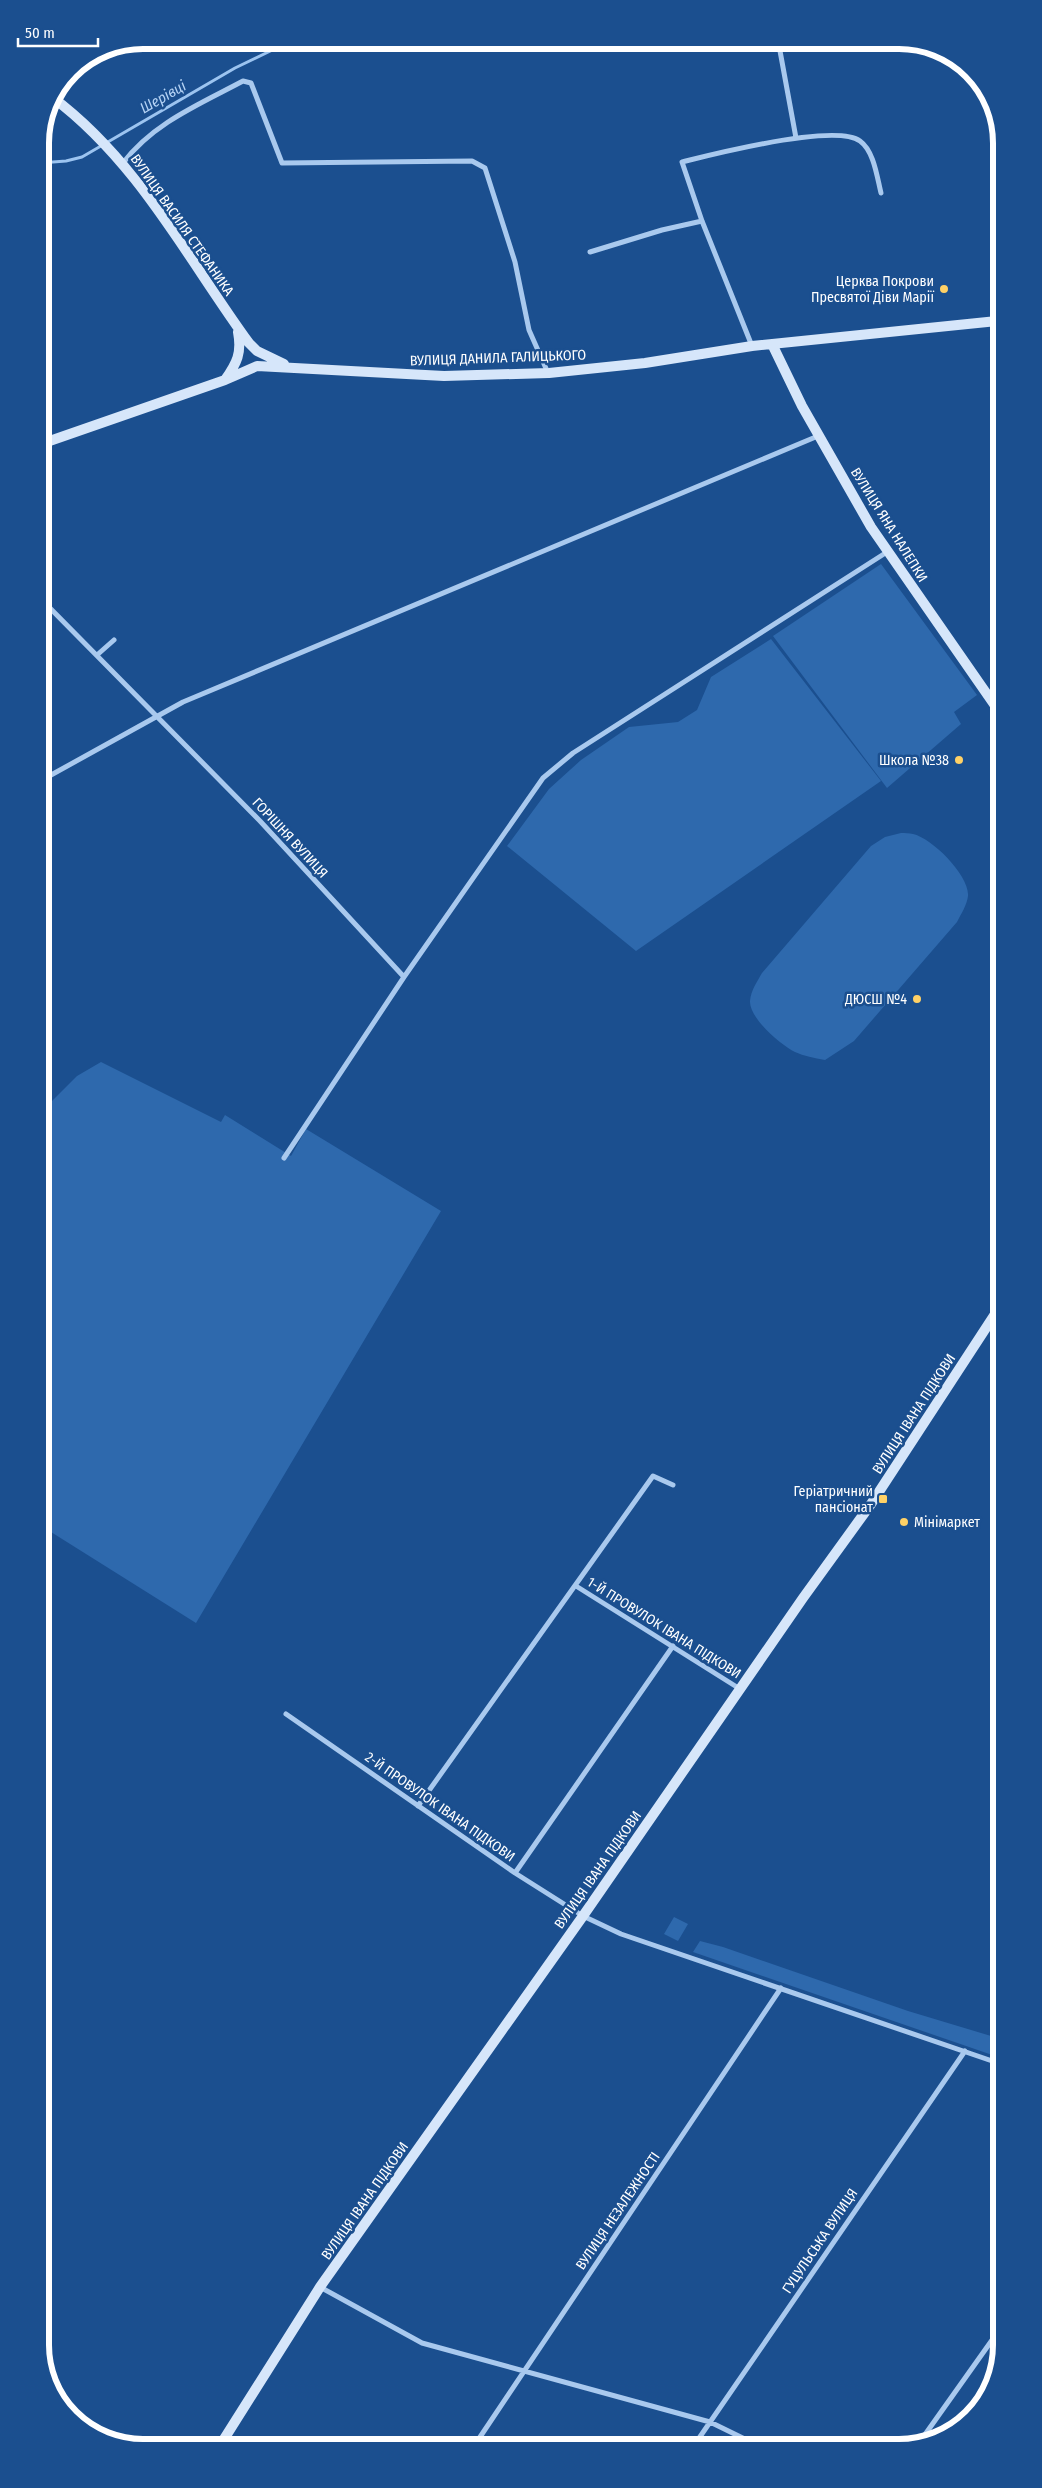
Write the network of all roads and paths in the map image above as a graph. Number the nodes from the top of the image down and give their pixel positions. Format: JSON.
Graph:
{"nodes":[{"id":1,"x":780,"y":49,"type":"edge"},
{"id":2,"x":58,"y":102,"type":"edge"},
{"id":3,"x":796,"y":138,"type":"junction"},
{"id":4,"x":120,"y":160,"type":"junction"},
{"id":5,"x":881,"y":194,"type":"dead end"},
{"id":6,"x":702,"y":221,"type":"junction"},
{"id":7,"x":590,"y":252,"type":"dead end"},
{"id":8,"x":993,"y":321,"type":"edge"},
{"id":9,"x":238,"y":328,"type":"junction"},
{"id":10,"x":772,"y":344,"type":"junction"},
{"id":11,"x":752,"y":346,"type":"junction"},
{"id":12,"x":289,"y":366,"type":"junction"},
{"id":13,"x":548,"y":373,"type":"junction"},
{"id":14,"x":225,"y":380,"type":"junction"},
{"id":15,"x":818,"y":436,"type":"junction"},
{"id":16,"x":49,"y":441,"type":"edge"},
{"id":17,"x":888,"y":552,"type":"junction"},
{"id":18,"x":49,"y":607,"type":"edge"},
{"id":19,"x":114,"y":640,"type":"dead end"},
{"id":20,"x":97,"y":655,"type":"junction"},
{"id":21,"x":993,"y":703,"type":"edge"},
{"id":22,"x":156,"y":717,"type":"junction"},
{"id":23,"x":49,"y":776,"type":"edge"},
{"id":24,"x":404,"y":977,"type":"junction"},
{"id":25,"x":284,"y":1158,"type":"dead end"},
{"id":26,"x":993,"y":1319,"type":"edge"},
{"id":27,"x":673,"y":1485,"type":"dead end"},
{"id":28,"x":576,"y":1586,"type":"junction"},
{"id":29,"x":673,"y":1646,"type":"junction"},
{"id":30,"x":740,"y":1689,"type":"junction"},
{"id":31,"x":286,"y":1714,"type":"dead end"},
{"id":32,"x":418,"y":1806,"type":"junction"},
{"id":33,"x":515,"y":1873,"type":"junction"},
{"id":34,"x":583,"y":1916,"type":"junction"},
{"id":35,"x":781,"y":1988,"type":"junction"},
{"id":36,"x":965,"y":2051,"type":"junction"},
{"id":37,"x":993,"y":2061,"type":"edge"},
{"id":38,"x":320,"y":2287,"type":"junction"},
{"id":39,"x":993,"y":2339,"type":"edge"},
{"id":40,"x":525,"y":2370,"type":"junction"},
{"id":41,"x":710,"y":2422,"type":"junction"},
{"id":42,"x":925,"y":2435,"type":"edge"},
{"id":43,"x":225,"y":2439,"type":"edge"},
{"id":44,"x":479,"y":2439,"type":"edge"},
{"id":45,"x":698,"y":2439,"type":"edge"},
{"id":46,"x":745,"y":2439,"type":"edge"}],
"edges":[{"from":1,"to":3,"type":"street"},
{"from":2,"to":4,"type":"street","name":"ВУЛИЦЯ ВАСИЛЯ СТЕФАНИКА"},
{"from":3,"to":5,"type":"street"},
{"from":3,"to":6,"type":"street"},
{"from":4,"to":9,"type":"street","name":"ВУЛИЦЯ ВАСИЛЯ СТЕФАНИКА"},
{"from":4,"to":13,"type":"street"},
{"from":6,"to":7,"type":"street"},
{"from":6,"to":11,"type":"street"},
{"from":8,"to":10,"type":"street","name":"ВУЛИЦЯ ДАНИЛА ГАЛИЦЬКОГО"},
{"from":9,"to":12,"type":"street","name":"ВУЛИЦЯ ВАСИЛЯ СТЕФАНИКА"},
{"from":9,"to":14,"type":"street"},
{"from":10,"to":11,"type":"street","name":"ВУЛИЦЯ ДАНИЛА ГАЛИЦЬКОГО"},
{"from":10,"to":15,"type":"street","name":"ВУЛИЦЯ ЯНА НАЛЕПКИ"},
{"from":11,"to":13,"type":"street","name":"ВУЛИЦЯ ДАНИЛА ГАЛИЦЬКОГО"},
{"from":12,"to":13,"type":"street","name":"ВУЛИЦЯ ДАНИЛА ГАЛИЦЬКОГО"},
{"from":12,"to":14,"type":"street","name":"ВУЛИЦЯ ДАНИЛА ГАЛИЦЬКОГО"},
{"from":14,"to":16,"type":"street","name":"ВУЛИЦЯ ДАНИЛА ГАЛИЦЬКОГО"},
{"from":15,"to":17,"type":"street","name":"ВУЛИЦЯ ЯНА НАЛЕПКИ"},
{"from":15,"to":22,"type":"street"},
{"from":17,"to":21,"type":"street","name":"ВУЛИЦЯ ЯНА НАЛЕПКИ"},
{"from":17,"to":24,"type":"street"},
{"from":18,"to":20,"type":"street","name":"ГОРІШНЯ ВУЛИЦЯ"},
{"from":19,"to":20,"type":"street"},
{"from":20,"to":22,"type":"street","name":"ГОРІШНЯ ВУЛИЦЯ"},
{"from":22,"to":23,"type":"street"},
{"from":22,"to":24,"type":"street","name":"ГОРІШНЯ ВУЛИЦЯ"},
{"from":24,"to":25,"type":"street"},
{"from":26,"to":30,"type":"street","name":"ВУЛИЦЯ ІВАНА ПІДКОВИ"},
{"from":27,"to":28,"type":"street"},
{"from":28,"to":29,"type":"street","name":"1-Й ПРОВУЛОК ІВАНА ПІДКОВИ"},
{"from":28,"to":32,"type":"street"},
{"from":29,"to":30,"type":"street","name":"1-Й ПРОВУЛОК ІВАНА ПІДКОВИ"},
{"from":29,"to":33,"type":"street"},
{"from":30,"to":34,"type":"street","name":"ВУЛИЦЯ ІВАНА ПІДКОВИ"},
{"from":31,"to":32,"type":"street","name":"2-Й ПРОВУЛОК ІВАНА ПІДКОВИ"},
{"from":32,"to":33,"type":"street","name":"2-Й ПРОВУЛОК ІВАНА ПІДКОВИ"},
{"from":33,"to":34,"type":"street","name":"2-Й ПРОВУЛОК ІВАНА ПІДКОВИ"},
{"from":34,"to":35,"type":"street","name":"2-Й ПРОВУЛОК ІВАНА ПІДКОВИ"},
{"from":34,"to":38,"type":"street","name":"ВУЛИЦЯ ІВАНА ПІДКОВИ"},
{"from":35,"to":36,"type":"street","name":"2-Й ПРОВУЛОК ІВАНА ПІДКОВИ"},
{"from":35,"to":40,"type":"street","name":"ВУЛИЦЯ НЕЗАЛЕЖНОСТІ"},
{"from":36,"to":37,"type":"street","name":"2-Й ПРОВУЛОК ІВАНА ПІДКОВИ"},
{"from":36,"to":41,"type":"street","name":"ГУЦУЛЬСЬКА ВУЛИЦЯ"},
{"from":38,"to":40,"type":"street"},
{"from":38,"to":43,"type":"street","name":"ВУЛИЦЯ ІВАНА ПІДКОВИ"},
{"from":39,"to":42,"type":"street"},
{"from":40,"to":41,"type":"street"},
{"from":40,"to":44,"type":"street","name":"ВУЛИЦЯ НЕЗАЛЕЖНОСТІ"},
{"from":41,"to":45,"type":"street","name":"ГУЦУЛЬСЬКА ВУЛИЦЯ"},
{"from":41,"to":46,"type":"street"}]}
